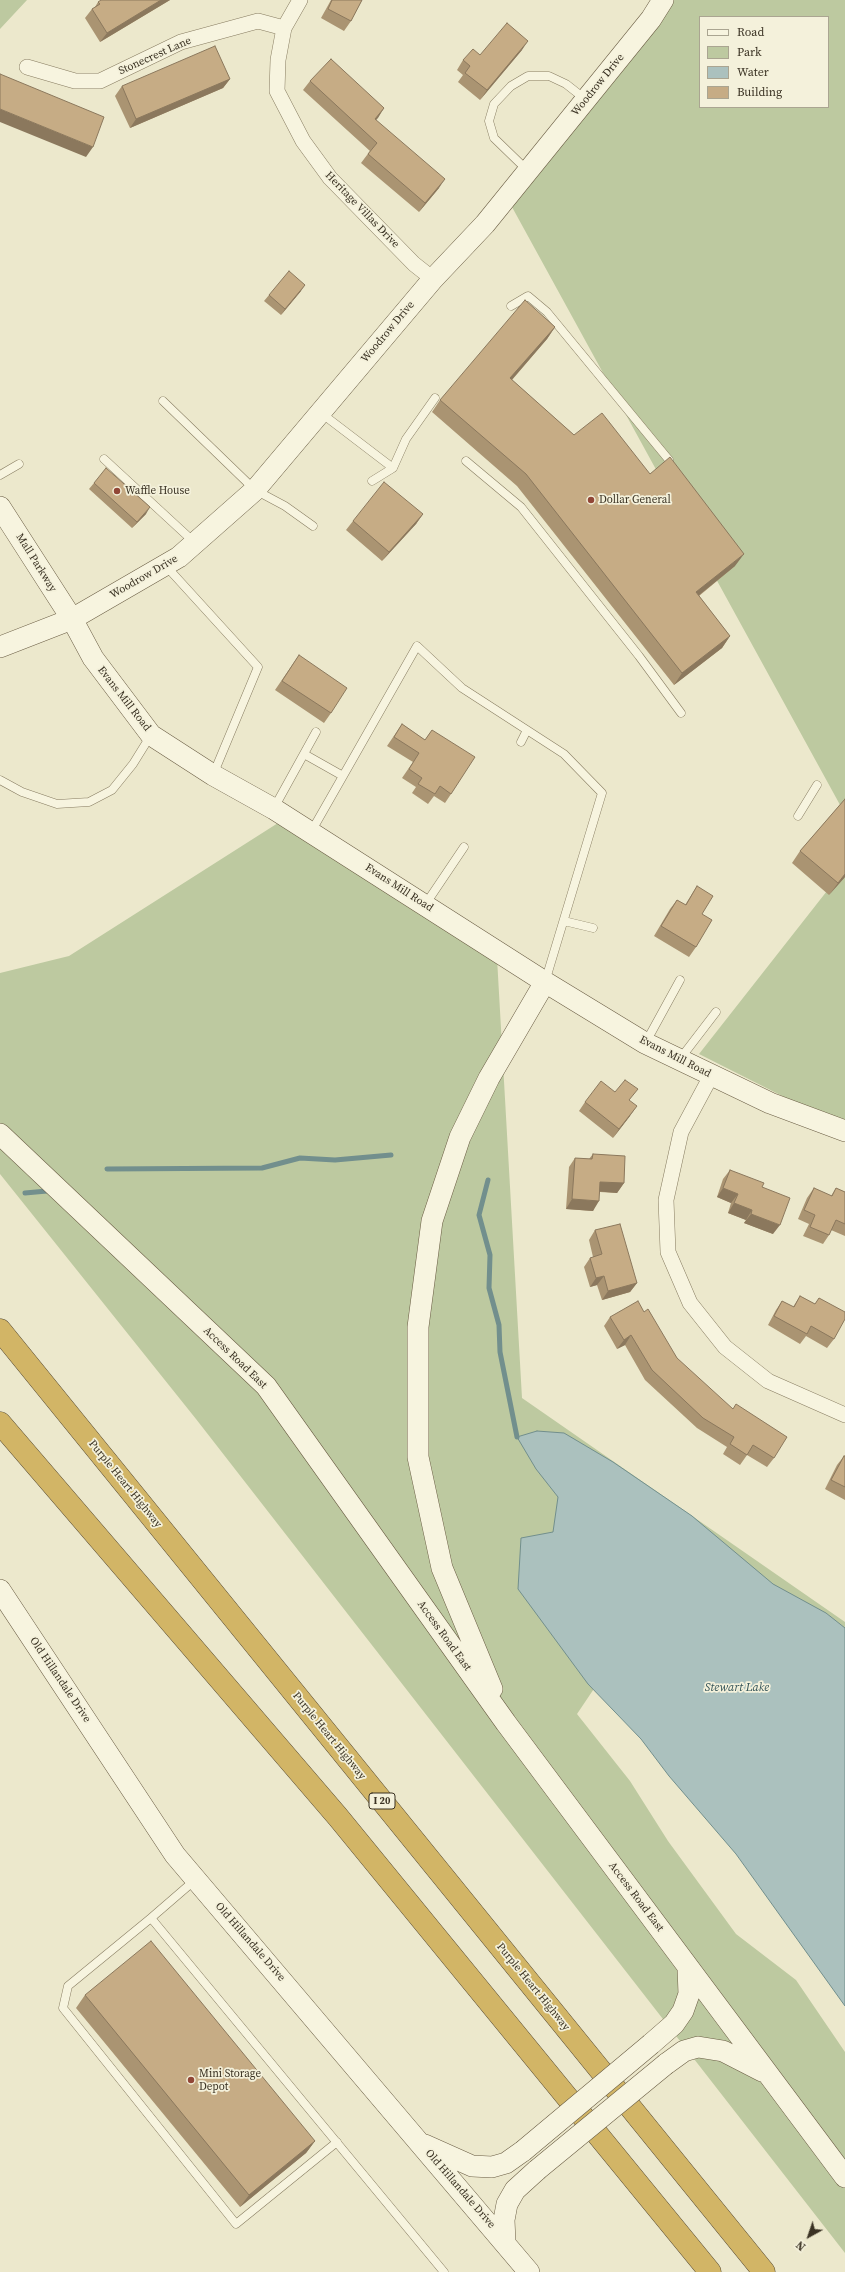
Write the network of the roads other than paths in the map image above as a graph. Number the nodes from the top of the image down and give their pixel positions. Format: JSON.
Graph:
{"nodes":[{"id":1,"x":300,"y":0,"type":"edge"},
{"id":2,"x":663,"y":0,"type":"edge"},
{"id":3,"x":284,"y":28,"type":"junction"},
{"id":4,"x":27,"y":67,"type":"dead end"},
{"id":5,"x":586,"y":99,"type":"junction"},
{"id":6,"x":528,"y":171,"type":"junction"},
{"id":7,"x":433,"y":279,"type":"junction"},
{"id":8,"x":511,"y":306,"type":"dead end"},
{"id":9,"x":435,"y":398,"type":"dead end"},
{"id":10,"x":163,"y":401,"type":"dead end"},
{"id":11,"x":320,"y":412,"type":"junction"},
{"id":12,"x":104,"y":459,"type":"dead end"},
{"id":13,"x":668,"y":460,"type":"edge"},
{"id":14,"x":466,"y":461,"type":"dead end"},
{"id":15,"x":19,"y":464,"type":"dead end"},
{"id":16,"x":393,"y":468,"type":"junction"},
{"id":17,"x":0,"y":474,"type":"edge"},
{"id":18,"x":372,"y":481,"type":"dead end"},
{"id":19,"x":255,"y":490,"type":"junction"},
{"id":20,"x":0,"y":507,"type":"edge"},
{"id":21,"x":313,"y":526,"type":"dead end"},
{"id":22,"x":195,"y":544,"type":"junction"},
{"id":23,"x":165,"y":565,"type":"junction"},
{"id":24,"x":72,"y":619,"type":"junction"},
{"id":25,"x":0,"y":647,"type":"edge"},
{"id":26,"x":681,"y":713,"type":"dead end"},
{"id":27,"x":527,"y":730,"type":"junction"},
{"id":28,"x":316,"y":732,"type":"dead end"},
{"id":29,"x":151,"y":735,"type":"junction"},
{"id":30,"x":521,"y":742,"type":"dead end"},
{"id":31,"x":304,"y":754,"type":"junction"},
{"id":32,"x":213,"y":775,"type":"junction"},
{"id":33,"x":342,"y":776,"type":"junction"},
{"id":34,"x":0,"y":780,"type":"edge"},
{"id":35,"x":817,"y":785,"type":"dead end"},
{"id":36,"x":274,"y":809,"type":"junction"},
{"id":37,"x":798,"y":816,"type":"dead end"},
{"id":38,"x":311,"y":832,"type":"junction"},
{"id":39,"x":464,"y":847,"type":"dead end"},
{"id":40,"x":425,"y":905,"type":"junction"},
{"id":41,"x":564,"y":921,"type":"junction"},
{"id":42,"x":593,"y":928,"type":"dead end"},
{"id":43,"x":680,"y":980,"type":"dead end"},
{"id":44,"x":545,"y":982,"type":"junction"},
{"id":45,"x":716,"y":1012,"type":"dead end"},
{"id":46,"x":645,"y":1043,"type":"junction"},
{"id":47,"x":679,"y":1060,"type":"junction"},
{"id":48,"x":711,"y":1076,"type":"junction"},
{"id":49,"x":845,"y":1131,"type":"edge"},
{"id":50,"x":0,"y":1134,"type":"edge"},
{"id":51,"x":0,"y":1330,"type":"edge"},
{"id":52,"x":845,"y":1415,"type":"edge"},
{"id":53,"x":0,"y":1423,"type":"edge"},
{"id":54,"x":0,"y":1590,"type":"edge"},
{"id":55,"x":506,"y":1723,"type":"junction"},
{"id":56,"x":196,"y":1879,"type":"junction"},
{"id":57,"x":151,"y":1918,"type":"junction"},
{"id":58,"x":688,"y":1968,"type":"junction"},
{"id":59,"x":765,"y":2072,"type":"junction"},
{"id":60,"x":337,"y":2142,"type":"junction"},
{"id":61,"x":420,"y":2142,"type":"junction"},
{"id":62,"x":845,"y":2177,"type":"edge"},
{"id":63,"x":505,"y":2242,"type":"junction"},
{"id":64,"x":444,"y":2272,"type":"edge"},
{"id":65,"x":529,"y":2272,"type":"edge"},
{"id":66,"x":710,"y":2272,"type":"edge"},
{"id":67,"x":764,"y":2272,"type":"edge"}],
"edges":[{"from":1,"to":3,"type":"street","name":"Heritage Villas Drive"},
{"from":2,"to":5,"type":"main road","name":"Woodrow Drive"},
{"from":3,"to":4,"type":"street","name":"Stonecrest Lane"},
{"from":3,"to":7,"type":"street","name":"Heritage Villas Drive"},
{"from":5,"to":6,"type":"main road","name":"Woodrow Drive"},
{"from":5,"to":6,"type":"lane"},
{"from":6,"to":7,"type":"main road","name":"Woodrow Drive"},
{"from":7,"to":11,"type":"main road","name":"Woodrow Drive"},
{"from":8,"to":13,"type":"lane"},
{"from":9,"to":16,"type":"lane"},
{"from":10,"to":19,"type":"lane"},
{"from":11,"to":16,"type":"lane"},
{"from":11,"to":19,"type":"main road","name":"Woodrow Drive"},
{"from":12,"to":22,"type":"lane"},
{"from":14,"to":26,"type":"lane"},
{"from":15,"to":17,"type":"lane"},
{"from":16,"to":18,"type":"lane"},
{"from":19,"to":21,"type":"lane"},
{"from":19,"to":22,"type":"main road","name":"Woodrow Drive"},
{"from":20,"to":24,"type":"main road","name":"Mall Parkway"},
{"from":22,"to":23,"type":"main road","name":"Woodrow Drive"},
{"from":23,"to":24,"type":"main road","name":"Woodrow Drive"},
{"from":23,"to":32,"type":"lane"},
{"from":24,"to":25,"type":"main road"},
{"from":24,"to":29,"type":"main road","name":"Evans Mill Road"},
{"from":27,"to":30,"type":"lane"},
{"from":27,"to":33,"type":"lane"},
{"from":27,"to":41,"type":"lane"},
{"from":28,"to":31,"type":"lane"},
{"from":29,"to":32,"type":"main road","name":"Evans Mill Road"},
{"from":29,"to":34,"type":"lane"},
{"from":31,"to":33,"type":"lane"},
{"from":31,"to":36,"type":"lane"},
{"from":32,"to":36,"type":"main road","name":"Evans Mill Road"},
{"from":33,"to":38,"type":"lane"},
{"from":35,"to":37,"type":"lane"},
{"from":36,"to":38,"type":"main road","name":"Evans Mill Road"},
{"from":38,"to":40,"type":"main road","name":"Evans Mill Road"},
{"from":39,"to":40,"type":"lane"},
{"from":40,"to":44,"type":"main road","name":"Evans Mill Road"},
{"from":41,"to":42,"type":"lane"},
{"from":41,"to":44,"type":"lane"},
{"from":43,"to":46,"type":"lane"},
{"from":44,"to":46,"type":"main road","name":"Evans Mill Road"},
{"from":44,"to":55,"type":"main road"},
{"from":45,"to":47,"type":"lane"},
{"from":46,"to":47,"type":"main road","name":"Evans Mill Road"},
{"from":47,"to":48,"type":"main road","name":"Evans Mill Road"},
{"from":48,"to":49,"type":"main road","name":"Evans Mill Road"},
{"from":48,"to":52,"type":"street"},
{"from":50,"to":55,"type":"main road","name":"Access Road East"},
{"from":51,"to":67,"type":"highway","name":"Purple Heart Highway","number":"I 20"},
{"from":53,"to":66,"type":"highway"},
{"from":54,"to":56,"type":"main road","name":"Old Hillandale Drive"},
{"from":55,"to":58,"type":"main road","name":"Access Road East"},
{"from":56,"to":57,"type":"lane"},
{"from":56,"to":61,"type":"main road","name":"Old Hillandale Drive"},
{"from":57,"to":60,"type":"lane"},
{"from":57,"to":60,"type":"lane"},
{"from":58,"to":59,"type":"main road","name":"Access Road East"},
{"from":58,"to":61,"type":"main road","bridge":true},
{"from":59,"to":62,"type":"main road","name":"Access Road East"},
{"from":59,"to":63,"type":"main road","bridge":true},
{"from":60,"to":64,"type":"lane"},
{"from":61,"to":63,"type":"main road","name":"Old Hillandale Drive"},
{"from":63,"to":65,"type":"main road","name":"Old Hillandale Drive"}]}
